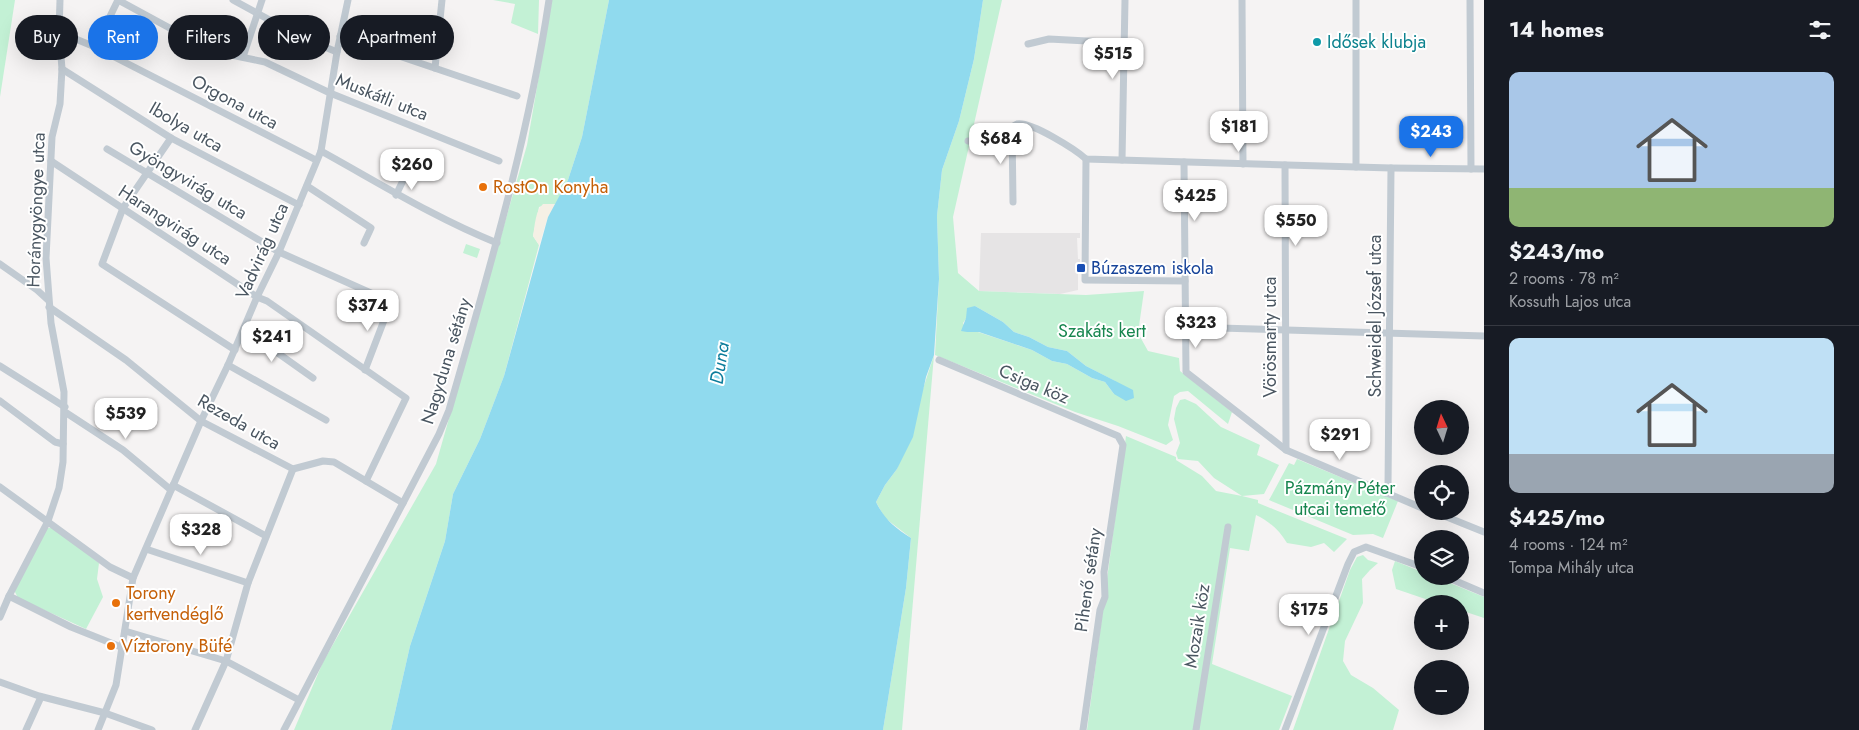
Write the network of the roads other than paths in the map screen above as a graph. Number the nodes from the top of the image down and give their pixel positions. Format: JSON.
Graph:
{"nodes":[{"id":1,"x":60,"y":0,"type":"edge"},
{"id":2,"x":118,"y":0,"type":"edge"},
{"id":3,"x":233,"y":0,"type":"edge"},
{"id":4,"x":262,"y":0,"type":"edge"},
{"id":5,"x":348,"y":0,"type":"edge"},
{"id":6,"x":442,"y":0,"type":"edge"},
{"id":7,"x":549,"y":0,"type":"edge"},
{"id":8,"x":1125,"y":0,"type":"edge"},
{"id":9,"x":1242,"y":0,"type":"edge"},
{"id":10,"x":1356,"y":0,"type":"edge"},
{"id":11,"x":1470,"y":0,"type":"edge"},
{"id":12,"x":257,"y":13,"type":"junction"},
{"id":13,"x":60,"y":15,"type":"edge"},
{"id":14,"x":111,"y":15,"type":"edge"},
{"id":15,"x":345,"y":15,"type":"edge"},
{"id":16,"x":168,"y":27,"type":"edge"},
{"id":17,"x":340,"y":36,"type":"edge"},
{"id":18,"x":248,"y":41,"type":"edge"},
{"id":19,"x":1125,"y":43,"type":"junction"},
{"id":20,"x":1028,"y":44,"type":"dead end"},
{"id":21,"x":337,"y":52,"type":"junction"},
{"id":22,"x":248,"y":58,"type":"edge"},
{"id":23,"x":61,"y":60,"type":"edge"},
{"id":24,"x":120,"y":60,"type":"edge"},
{"id":25,"x":411,"y":60,"type":"edge"},
{"id":26,"x":435,"y":68,"type":"junction"},
{"id":27,"x":62,"y":69,"type":"junction"},
{"id":28,"x":330,"y":93,"type":"junction"},
{"id":29,"x":517,"y":96,"type":"dead end"},
{"id":30,"x":1012,"y":128,"type":"junction"},
{"id":31,"x":171,"y":138,"type":"junction"},
{"id":32,"x":968,"y":141,"type":"dead end"},
{"id":33,"x":107,"y":149,"type":"dead end"},
{"id":34,"x":321,"y":151,"type":"junction"},
{"id":35,"x":414,"y":158,"type":"dead end"},
{"id":36,"x":1086,"y":159,"type":"junction"},
{"id":37,"x":316,"y":160,"type":"junction"},
{"id":38,"x":1122,"y":160,"type":"junction"},
{"id":39,"x":51,"y":161,"type":"junction"},
{"id":40,"x":499,"y":161,"type":"dead end"},
{"id":41,"x":1184,"y":162,"type":"junction"},
{"id":42,"x":1243,"y":164,"type":"junction"},
{"id":43,"x":1286,"y":165,"type":"junction"},
{"id":44,"x":1356,"y":168,"type":"junction"},
{"id":45,"x":1391,"y":168,"type":"junction"},
{"id":46,"x":1471,"y":169,"type":"junction"},
{"id":47,"x":1484,"y":169,"type":"edge"},
{"id":48,"x":146,"y":173,"type":"junction"},
{"id":49,"x":306,"y":186,"type":"junction"},
{"id":50,"x":396,"y":195,"type":"junction"},
{"id":51,"x":1013,"y":202,"type":"dead end"},
{"id":52,"x":298,"y":206,"type":"junction"},
{"id":53,"x":123,"y":208,"type":"junction"},
{"id":54,"x":364,"y":242,"type":"dead end"},
{"id":55,"x":497,"y":243,"type":"junction"},
{"id":56,"x":280,"y":252,"type":"junction"},
{"id":57,"x":0,"y":264,"type":"edge"},
{"id":58,"x":1185,"y":281,"type":"junction"},
{"id":59,"x":257,"y":297,"type":"junction"},
{"id":60,"x":49,"y":303,"type":"junction"},
{"id":61,"x":65,"y":319,"type":"junction"},
{"id":62,"x":51,"y":324,"type":"junction"},
{"id":63,"x":1185,"y":327,"type":"junction"},
{"id":64,"x":244,"y":329,"type":"junction"},
{"id":65,"x":1285,"y":329,"type":"junction"},
{"id":66,"x":1388,"y":334,"type":"junction"},
{"id":67,"x":1484,"y":336,"type":"edge"},
{"id":68,"x":235,"y":350,"type":"junction"},
{"id":69,"x":939,"y":360,"type":"dead end"},
{"id":70,"x":0,"y":366,"type":"edge"},
{"id":71,"x":228,"y":366,"type":"junction"},
{"id":72,"x":365,"y":370,"type":"junction"},
{"id":73,"x":313,"y":378,"type":"dead end"},
{"id":74,"x":0,"y":401,"type":"edge"},
{"id":75,"x":65,"y":410,"type":"junction"},
{"id":76,"x":326,"y":420,"type":"dead end"},
{"id":77,"x":201,"y":422,"type":"junction"},
{"id":78,"x":1118,"y":436,"type":"joint"},
{"id":79,"x":63,"y":444,"type":"junction"},
{"id":80,"x":1286,"y":450,"type":"junction"},
{"id":81,"x":293,"y":469,"type":"junction"},
{"id":82,"x":366,"y":481,"type":"junction"},
{"id":83,"x":0,"y":487,"type":"edge"},
{"id":84,"x":172,"y":488,"type":"junction"},
{"id":85,"x":1385,"y":493,"type":"junction"},
{"id":86,"x":403,"y":503,"type":"junction"},
{"id":87,"x":1414,"y":505,"type":"edge"},
{"id":88,"x":1454,"y":520,"type":"edge"},
{"id":89,"x":48,"y":521,"type":"junction"},
{"id":90,"x":1228,"y":528,"type":"dead end"},
{"id":91,"x":1484,"y":532,"type":"edge"},
{"id":92,"x":266,"y":536,"type":"junction"},
{"id":93,"x":146,"y":549,"type":"junction"},
{"id":94,"x":1414,"y":564,"type":"edge"},
{"id":95,"x":133,"y":578,"type":"junction"},
{"id":96,"x":248,"y":583,"type":"junction"},
{"id":97,"x":1464,"y":585,"type":"edge"},
{"id":98,"x":1484,"y":594,"type":"edge"},
{"id":99,"x":9,"y":596,"type":"junction"},
{"id":100,"x":1,"y":612,"type":"edge"},
{"id":101,"x":125,"y":631,"type":"junction"},
{"id":102,"x":121,"y":647,"type":"junction"},
{"id":103,"x":226,"y":661,"type":"junction"},
{"id":104,"x":0,"y":682,"type":"edge"},
{"id":105,"x":40,"y":697,"type":"junction"},
{"id":106,"x":299,"y":700,"type":"junction"},
{"id":107,"x":104,"y":713,"type":"junction"},
{"id":108,"x":26,"y":730,"type":"edge"},
{"id":109,"x":98,"y":730,"type":"edge"},
{"id":110,"x":152,"y":730,"type":"edge"},
{"id":111,"x":194,"y":730,"type":"edge"},
{"id":112,"x":284,"y":730,"type":"edge"},
{"id":113,"x":1083,"y":730,"type":"edge"},
{"id":114,"x":1196,"y":730,"type":"edge"},
{"id":115,"x":1285,"y":730,"type":"edge"}],
"edges":[{"from":1,"to":13,"type":"street","name":"Horánygyöngye utca"},
{"from":2,"to":14,"type":"street"},
{"from":2,"to":16,"type":"street","name":"Muskátli utca"},
{"from":3,"to":12,"type":"street"},
{"from":4,"to":12,"type":"street"},
{"from":5,"to":15,"type":"street","name":"Vadvirág utca"},
{"from":6,"to":26,"type":"street"},
{"from":7,"to":55,"type":"street","name":"Nagyduna sétány"},
{"from":8,"to":19,"type":"street"},
{"from":9,"to":42,"type":"street"},
{"from":10,"to":44,"type":"street"},
{"from":11,"to":46,"type":"street"},
{"from":12,"to":18,"type":"street"},
{"from":12,"to":21,"type":"street"},
{"from":17,"to":21,"type":"street","name":"Vadvirág utca"},
{"from":19,"to":20,"type":"street"},
{"from":19,"to":38,"type":"street"},
{"from":21,"to":28,"type":"street","name":"Vadvirág utca"},
{"from":22,"to":28,"type":"street","name":"Muskátli utca"},
{"from":23,"to":27,"type":"street","name":"Horánygyöngye utca"},
{"from":24,"to":37,"type":"street","name":"Orgona utca"},
{"from":25,"to":26,"type":"street"},
{"from":26,"to":29,"type":"street"},
{"from":27,"to":31,"type":"street","name":"Ibolya utca"},
{"from":27,"to":39,"type":"street","name":"Horánygyöngye utca"},
{"from":28,"to":34,"type":"street","name":"Vadvirág utca"},
{"from":28,"to":40,"type":"street","name":"Muskátli utca"},
{"from":30,"to":32,"type":"street"},
{"from":30,"to":36,"type":"street"},
{"from":30,"to":51,"type":"street"},
{"from":31,"to":48,"type":"street"},
{"from":31,"to":52,"type":"street","name":"Ibolya utca"},
{"from":33,"to":48,"type":"street","name":"Gyöngyvirág utca"},
{"from":34,"to":37,"type":"street","name":"Vadvirág utca"},
{"from":34,"to":50,"type":"street"},
{"from":35,"to":50,"type":"street"},
{"from":36,"to":38,"type":"street"},
{"from":36,"to":58,"type":"street"},
{"from":37,"to":49,"type":"street","name":"Vadvirág utca"},
{"from":38,"to":41,"type":"street"},
{"from":39,"to":53,"type":"street","name":"Harangvirág utca"},
{"from":39,"to":60,"type":"street","name":"Horánygyöngye utca"},
{"from":41,"to":42,"type":"street"},
{"from":41,"to":58,"type":"street"},
{"from":42,"to":43,"type":"street"},
{"from":43,"to":44,"type":"street"},
{"from":43,"to":65,"type":"street","name":"Vörösmarty utca"},
{"from":44,"to":45,"type":"street"},
{"from":45,"to":46,"type":"street"},
{"from":45,"to":66,"type":"street","name":"Schweidel József utca"},
{"from":46,"to":47,"type":"street"},
{"from":48,"to":53,"type":"street"},
{"from":48,"to":56,"type":"street","name":"Gyöngyvirág utca"},
{"from":49,"to":52,"type":"street","name":"Vadvirág utca"},
{"from":49,"to":54,"type":"street"},
{"from":50,"to":55,"type":"street"},
{"from":52,"to":56,"type":"street","name":"Vadvirág utca"},
{"from":53,"to":59,"type":"street","name":"Harangvirág utca"},
{"from":53,"to":68,"type":"street"},
{"from":55,"to":86,"type":"street","name":"Nagyduna sétány"},
{"from":56,"to":59,"type":"street","name":"Vadvirág utca"},
{"from":56,"to":72,"type":"street","name":"Gyöngyvirág utca"},
{"from":57,"to":60,"type":"street","name":"Rezeda utca"},
{"from":58,"to":63,"type":"street"},
{"from":59,"to":64,"type":"street","name":"Vadvirág utca"},
{"from":59,"to":72,"type":"street","name":"Harangvirág utca"},
{"from":60,"to":61,"type":"street","name":"Rezeda utca"},
{"from":60,"to":62,"type":"street","name":"Horánygyöngye utca"},
{"from":61,"to":62,"type":"street"},
{"from":61,"to":77,"type":"street","name":"Rezeda utca"},
{"from":62,"to":75,"type":"street","name":"Horánygyöngye utca"},
{"from":63,"to":65,"type":"street"},
{"from":63,"to":80,"type":"street"},
{"from":64,"to":68,"type":"street","name":"Vadvirág utca"},
{"from":64,"to":73,"type":"street"},
{"from":65,"to":66,"type":"street"},
{"from":65,"to":80,"type":"street","name":"Vörösmarty utca"},
{"from":66,"to":67,"type":"street"},
{"from":66,"to":85,"type":"street","name":"Schweidel József utca"},
{"from":68,"to":71,"type":"street","name":"Vadvirág utca"},
{"from":69,"to":78,"type":"street","name":"Csiga köz"},
{"from":70,"to":75,"type":"street"},
{"from":71,"to":76,"type":"street"},
{"from":71,"to":77,"type":"street","name":"Vadvirág utca"},
{"from":72,"to":82,"type":"street","name":"Harangvirág utca"},
{"from":74,"to":79,"type":"street"},
{"from":75,"to":79,"type":"street","name":"Horánygyöngye utca"},
{"from":75,"to":84,"type":"street"},
{"from":77,"to":81,"type":"street","name":"Rezeda utca"},
{"from":77,"to":84,"type":"street","name":"Vadvirág utca"},
{"from":78,"to":113,"type":"street","name":"Pihenő sétány"},
{"from":79,"to":89,"type":"street","name":"Horánygyöngye utca"},
{"from":80,"to":85,"type":"street"},
{"from":81,"to":82,"type":"street","name":"Rezeda utca"},
{"from":81,"to":92,"type":"street"},
{"from":82,"to":86,"type":"street","name":"Rezeda utca"},
{"from":83,"to":89,"type":"street"},
{"from":84,"to":92,"type":"street"},
{"from":84,"to":93,"type":"street","name":"Vadvirág utca"},
{"from":85,"to":87,"type":"street"},
{"from":86,"to":106,"type":"street","name":"Nagyduna sétány"},
{"from":88,"to":91,"type":"street"},
{"from":89,"to":95,"type":"street"},
{"from":89,"to":99,"type":"street","name":"Horánygyöngye utca"},
{"from":90,"to":114,"type":"street","name":"Mozaik köz"},
{"from":92,"to":96,"type":"street"},
{"from":93,"to":95,"type":"street","name":"Vadvirág utca"},
{"from":93,"to":96,"type":"street"},
{"from":94,"to":115,"type":"street"},
{"from":95,"to":101,"type":"street","name":"Vadvirág utca"},
{"from":96,"to":103,"type":"street"},
{"from":97,"to":98,"type":"street"},
{"from":99,"to":100,"type":"street","name":"Horánygyöngye utca"},
{"from":99,"to":102,"type":"street"},
{"from":101,"to":102,"type":"street","name":"Vadvirág utca"},
{"from":101,"to":103,"type":"street"},
{"from":102,"to":107,"type":"street","name":"Vadvirág utca"},
{"from":103,"to":106,"type":"street"},
{"from":103,"to":111,"type":"street"},
{"from":104,"to":105,"type":"street"},
{"from":105,"to":107,"type":"street"},
{"from":105,"to":108,"type":"street"},
{"from":106,"to":112,"type":"street","name":"Nagyduna sétány"},
{"from":107,"to":109,"type":"street","name":"Vadvirág utca"},
{"from":107,"to":110,"type":"street"}]}
